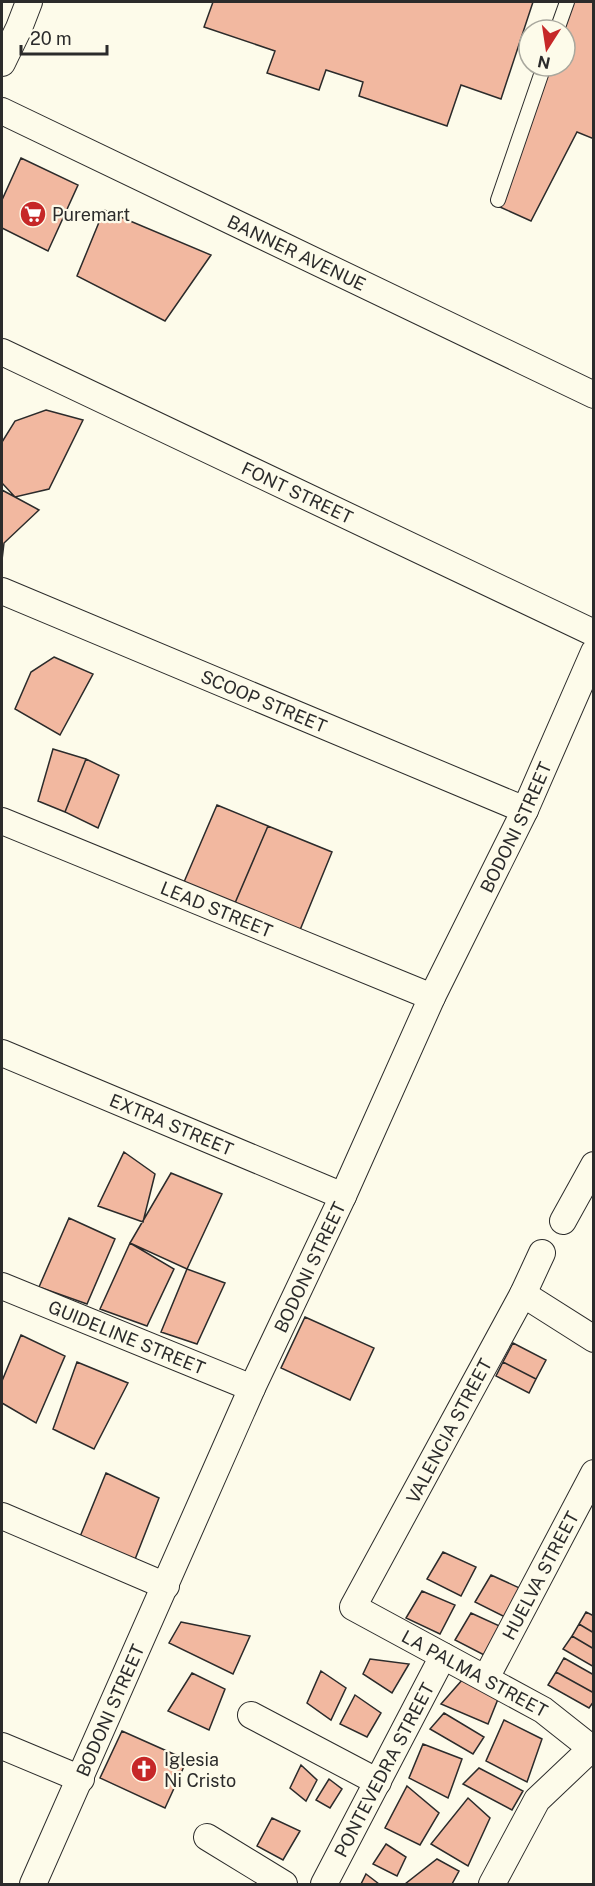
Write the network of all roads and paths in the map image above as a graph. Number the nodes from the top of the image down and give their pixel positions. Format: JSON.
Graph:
{"nodes":[{"id":1,"x":29,"y":2,"type":"edge"},
{"id":2,"x":567,"y":2,"type":"edge"},
{"id":3,"x":561,"y":18,"type":"edge"},
{"id":4,"x":2,"y":63,"type":"edge"},
{"id":5,"x":540,"y":78,"type":"edge"},
{"id":6,"x":2,"y":111,"type":"edge"},
{"id":7,"x":498,"y":200,"type":"dead end"},
{"id":8,"x":2,"y":352,"type":"edge"},
{"id":9,"x":594,"y":395,"type":"edge"},
{"id":10,"x":2,"y":591,"type":"edge"},
{"id":11,"x":594,"y":633,"type":"edge"},
{"id":12,"x":594,"y":652,"type":"edge"},
{"id":13,"x":525,"y":810,"type":"junction"},
{"id":14,"x":2,"y":821,"type":"edge"},
{"id":15,"x":432,"y":997,"type":"junction"},
{"id":16,"x":2,"y":1053,"type":"edge"},
{"id":17,"x":594,"y":1165,"type":"edge"},
{"id":18,"x":343,"y":1196,"type":"junction"},
{"id":19,"x":563,"y":1221,"type":"dead end"},
{"id":20,"x":542,"y":1252,"type":"dead end"},
{"id":21,"x":2,"y":1286,"type":"edge"},
{"id":22,"x":523,"y":1294,"type":"junction"},
{"id":23,"x":594,"y":1339,"type":"edge"},
{"id":24,"x":252,"y":1388,"type":"junction"},
{"id":25,"x":594,"y":1473,"type":"edge"},
{"id":26,"x":2,"y":1516,"type":"edge"},
{"id":27,"x":166,"y":1586,"type":"junction"},
{"id":28,"x":353,"y":1607,"type":"joint"},
{"id":29,"x":443,"y":1656,"type":"junction"},
{"id":30,"x":486,"y":1678,"type":"junction"},
{"id":31,"x":251,"y":1715,"type":"dead end"},
{"id":32,"x":2,"y":1746,"type":"edge"},
{"id":33,"x":592,"y":1747,"type":"edge"},
{"id":34,"x":81,"y":1779,"type":"junction"},
{"id":35,"x":378,"y":1782,"type":"junction"},
{"id":36,"x":207,"y":1837,"type":"dead end"},
{"id":37,"x":33,"y":1884,"type":"edge"},
{"id":38,"x":284,"y":1884,"type":"edge"},
{"id":39,"x":324,"y":1884,"type":"edge"},
{"id":40,"x":492,"y":1884,"type":"edge"}],
"edges":[{"from":1,"to":4,"type":"street"},
{"from":2,"to":3,"type":"lane"},
{"from":5,"to":7,"type":"lane"},
{"from":6,"to":9,"type":"street","name":"BANNER AVENUE"},
{"from":8,"to":11,"type":"street","name":"FONT STREET"},
{"from":10,"to":13,"type":"street","name":"SCOOP STREET"},
{"from":12,"to":13,"type":"street","name":"BODONI STREET"},
{"from":13,"to":15,"type":"street","name":"BODONI STREET"},
{"from":14,"to":15,"type":"street","name":"LEAD STREET"},
{"from":15,"to":18,"type":"street","name":"BODONI STREET"},
{"from":16,"to":18,"type":"street","name":"EXTRA STREET"},
{"from":17,"to":19,"type":"street"},
{"from":18,"to":24,"type":"street","name":"BODONI STREET"},
{"from":20,"to":22,"type":"street","name":"VALENCIA STREET"},
{"from":21,"to":24,"type":"street","name":"GUIDELINE STREET"},
{"from":22,"to":23,"type":"street"},
{"from":22,"to":28,"type":"street","name":"VALENCIA STREET"},
{"from":24,"to":27,"type":"street","name":"BODONI STREET"},
{"from":25,"to":30,"type":"street","name":"HUELVA STREET"},
{"from":26,"to":27,"type":"street"},
{"from":27,"to":34,"type":"street","name":"BODONI STREET"},
{"from":28,"to":29,"type":"street","name":"LA PALMA STREET"},
{"from":29,"to":30,"type":"street","name":"LA PALMA STREET"},
{"from":29,"to":35,"type":"street","name":"PONTEVEDRA STREET"},
{"from":30,"to":33,"type":"street","name":"LA PALMA STREET"},
{"from":31,"to":35,"type":"street"},
{"from":32,"to":34,"type":"street"},
{"from":33,"to":40,"type":"street"},
{"from":34,"to":37,"type":"street","name":"BODONI STREET"},
{"from":35,"to":39,"type":"street","name":"PONTEVEDRA STREET"},
{"from":36,"to":38,"type":"street"}]}
